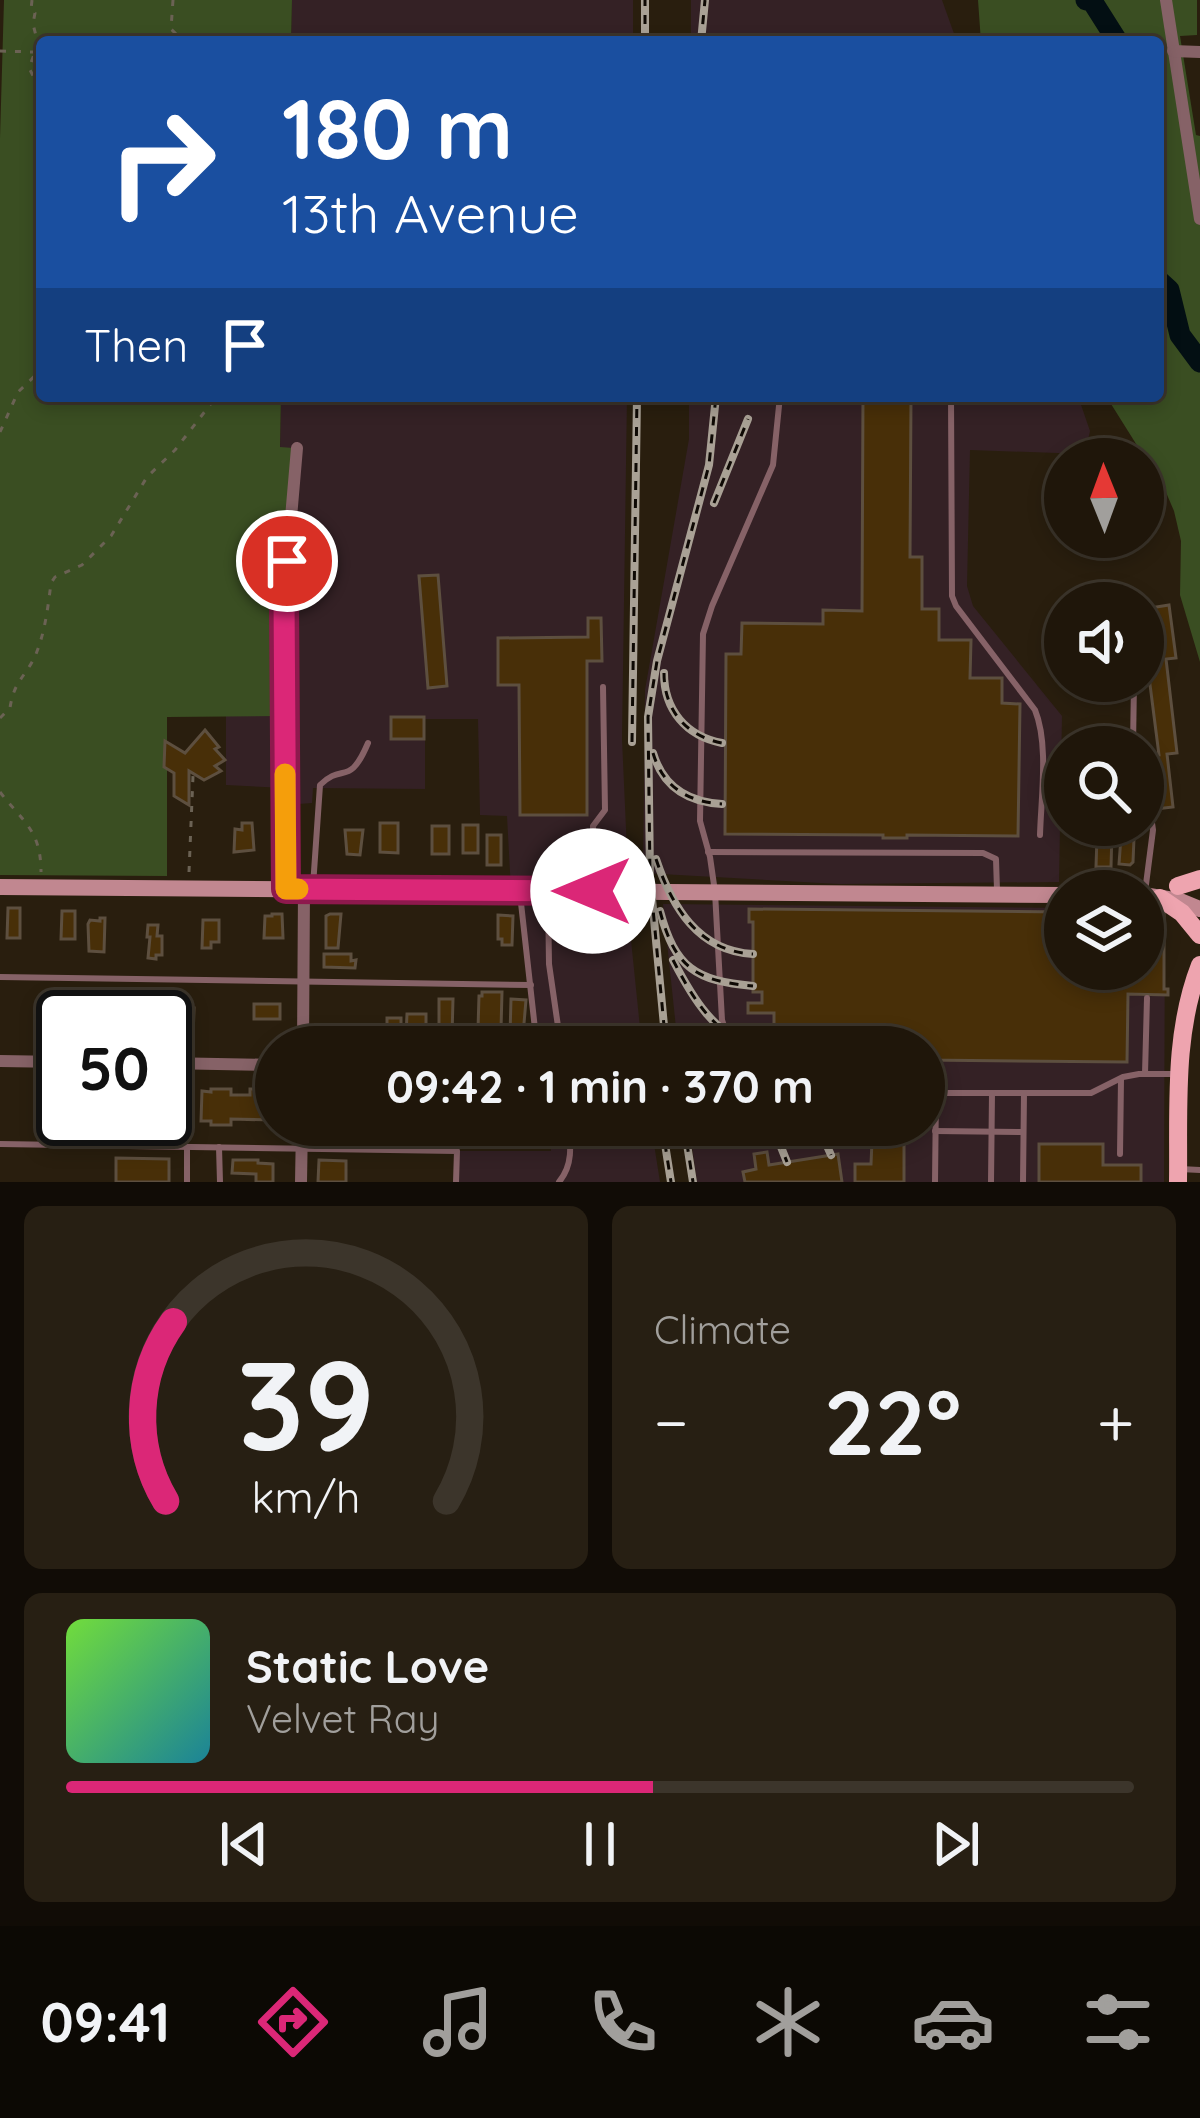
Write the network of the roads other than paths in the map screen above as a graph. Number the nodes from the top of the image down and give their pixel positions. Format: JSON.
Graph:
{"nodes":[{"id":1,"x":1166,"y":0,"type":"edge"},
{"id":2,"x":1173,"y":51,"type":"junction"},
{"id":3,"x":1200,"y":52,"type":"edge"},
{"id":4,"x":1200,"y":219,"type":"edge"},
{"id":5,"x":779,"y":402,"type":"edge"},
{"id":6,"x":951,"y":402,"type":"edge"},
{"id":7,"x":297,"y":448,"type":"dead end"},
{"id":8,"x":603,"y":687,"type":"dead end"},
{"id":9,"x":368,"y":743,"type":"dead end"},
{"id":10,"x":1040,"y":835,"type":"dead end"},
{"id":11,"x":708,"y":852,"type":"junction"},
{"id":12,"x":1200,"y":879,"type":"edge"},
{"id":13,"x":1178,"y":886,"type":"junction"},
{"id":14,"x":0,"y":887,"type":"edge"},
{"id":15,"x":301,"y":889,"type":"junction"},
{"id":16,"x":1200,"y":890,"type":"edge"},
{"id":17,"x":520,"y":891,"type":"junction"},
{"id":18,"x":549,"y":891,"type":"junction"},
{"id":19,"x":593,"y":891,"type":"junction"},
{"id":20,"x":1164,"y":891,"type":"edge"},
{"id":21,"x":715,"y":892,"type":"junction"},
{"id":22,"x":997,"y":894,"type":"junction"},
{"id":23,"x":1044,"y":895,"type":"edge"},
{"id":24,"x":1164,"y":898,"type":"edge"},
{"id":25,"x":1164,"y":904,"type":"edge"},
{"id":26,"x":1200,"y":910,"type":"edge"},
{"id":27,"x":1200,"y":935,"type":"edge"},
{"id":28,"x":1200,"y":965,"type":"edge"},
{"id":29,"x":0,"y":977,"type":"edge"},
{"id":30,"x":304,"y":982,"type":"junction"},
{"id":31,"x":531,"y":985,"type":"junction"},
{"id":32,"x":1147,"y":998,"type":"dead end"},
{"id":33,"x":303,"y":1026,"type":"edge"},
{"id":34,"x":535,"y":1026,"type":"edge"},
{"id":35,"x":558,"y":1026,"type":"edge"},
{"id":36,"x":724,"y":1026,"type":"edge"},
{"id":37,"x":0,"y":1061,"type":"edge"},
{"id":38,"x":36,"y":1062,"type":"edge"},
{"id":39,"x":192,"y":1063,"type":"edge"},
{"id":40,"x":255,"y":1065,"type":"edge"},
{"id":41,"x":1145,"y":1074,"type":"junction"},
{"id":42,"x":1180,"y":1074,"type":"junction"},
{"id":43,"x":1121,"y":1079,"type":"junction"},
{"id":44,"x":945,"y":1093,"type":"edge"},
{"id":45,"x":992,"y":1093,"type":"junction"},
{"id":46,"x":1024,"y":1093,"type":"junction"},
{"id":47,"x":945,"y":1131,"type":"edge"},
{"id":48,"x":992,"y":1131,"type":"junction"},
{"id":49,"x":1023,"y":1132,"type":"junction"},
{"id":50,"x":0,"y":1144,"type":"edge"},
{"id":51,"x":571,"y":1146,"type":"edge"},
{"id":52,"x":935,"y":1146,"type":"edge"},
{"id":53,"x":187,"y":1147,"type":"junction"},
{"id":54,"x":219,"y":1147,"type":"junction"},
{"id":55,"x":302,"y":1149,"type":"junction"},
{"id":56,"x":1120,"y":1154,"type":"dead end"},
{"id":57,"x":1200,"y":1170,"type":"edge"},
{"id":58,"x":1178,"y":1176,"type":"edge"},
{"id":59,"x":187,"y":1182,"type":"edge"},
{"id":60,"x":220,"y":1182,"type":"edge"},
{"id":61,"x":301,"y":1182,"type":"edge"},
{"id":62,"x":457,"y":1182,"type":"edge"},
{"id":63,"x":559,"y":1182,"type":"edge"},
{"id":64,"x":935,"y":1182,"type":"edge"},
{"id":65,"x":991,"y":1182,"type":"edge"},
{"id":66,"x":1023,"y":1182,"type":"edge"}],
"edges":[{"from":1,"to":2,"type":"street"},
{"from":2,"to":3,"type":"street"},
{"from":2,"to":4,"type":"street"},
{"from":5,"to":11,"type":"lane"},
{"from":6,"to":10,"type":"lane"},
{"from":7,"to":15,"type":"street"},
{"from":8,"to":19,"type":"lane"},
{"from":9,"to":15,"type":"lane"},
{"from":11,"to":21,"type":"lane"},
{"from":11,"to":22,"type":"lane"},
{"from":12,"to":13,"type":"main road"},
{"from":13,"to":16,"type":"main road"},
{"from":13,"to":20,"type":"main road"},
{"from":14,"to":15,"type":"main road"},
{"from":15,"to":17,"type":"main road"},
{"from":15,"to":30,"type":"street"},
{"from":17,"to":18,"type":"main road"},
{"from":17,"to":31,"type":"lane"},
{"from":18,"to":19,"type":"main road"},
{"from":18,"to":35,"type":"lane"},
{"from":19,"to":21,"type":"main road"},
{"from":21,"to":22,"type":"main road"},
{"from":21,"to":36,"type":"lane"},
{"from":22,"to":23,"type":"main road"},
{"from":24,"to":26,"type":"main road"},
{"from":25,"to":27,"type":"main road"},
{"from":28,"to":42,"type":"main road"},
{"from":29,"to":30,"type":"lane"},
{"from":30,"to":31,"type":"lane"},
{"from":30,"to":33,"type":"street"},
{"from":31,"to":34,"type":"lane"},
{"from":32,"to":41,"type":"lane"},
{"from":37,"to":38,"type":"street"},
{"from":39,"to":40,"type":"street"},
{"from":41,"to":42,"type":"lane"},
{"from":41,"to":43,"type":"lane"},
{"from":42,"to":58,"type":"main road"},
{"from":43,"to":46,"type":"lane"},
{"from":43,"to":56,"type":"lane"},
{"from":44,"to":45,"type":"lane"},
{"from":45,"to":46,"type":"lane"},
{"from":45,"to":48,"type":"lane"},
{"from":46,"to":49,"type":"lane"},
{"from":47,"to":48,"type":"lane"},
{"from":48,"to":49,"type":"lane"},
{"from":48,"to":65,"type":"lane"},
{"from":49,"to":66,"type":"lane"},
{"from":50,"to":53,"type":"lane"},
{"from":51,"to":63,"type":"lane"},
{"from":52,"to":64,"type":"lane"},
{"from":53,"to":54,"type":"lane"},
{"from":53,"to":59,"type":"lane"},
{"from":54,"to":55,"type":"lane"},
{"from":54,"to":60,"type":"lane"},
{"from":55,"to":61,"type":"street"},
{"from":55,"to":62,"type":"lane"},
{"from":57,"to":58,"type":"lane"}]}
